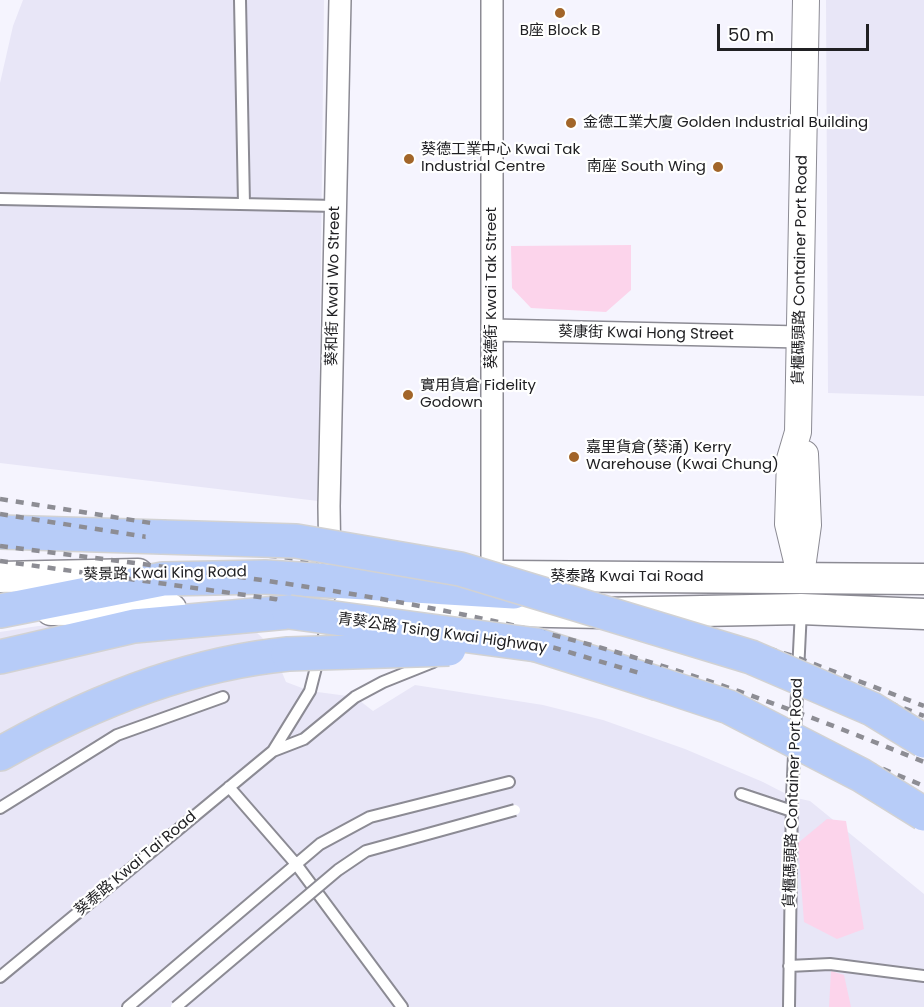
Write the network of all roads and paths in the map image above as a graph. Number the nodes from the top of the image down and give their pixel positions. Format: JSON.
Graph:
{"nodes":[{"id":1,"x":240,"y":0,"type":"edge"},
{"id":2,"x":340,"y":0,"type":"edge"},
{"id":3,"x":492,"y":0,"type":"edge"},
{"id":4,"x":806,"y":0,"type":"edge"},
{"id":5,"x":0,"y":199,"type":"edge"},
{"id":6,"x":244,"y":204,"type":"junction"},
{"id":7,"x":336,"y":206,"type":"junction"},
{"id":8,"x":493,"y":330,"type":"junction"},
{"id":9,"x":800,"y":337,"type":"junction"},
{"id":10,"x":0,"y":532,"type":"edge"},
{"id":11,"x":330,"y":571,"type":"junction"},
{"id":12,"x":492,"y":576,"type":"junction"},
{"id":13,"x":0,"y":577,"type":"edge"},
{"id":14,"x":801,"y":579,"type":"junction"},
{"id":15,"x":924,"y":579,"type":"edge"},
{"id":16,"x":331,"y":608,"type":"junction"},
{"id":17,"x":801,"y":609,"type":"junction"},
{"id":18,"x":5,"y":612,"type":"edge"},
{"id":19,"x":602,"y":613,"type":"junction"},
{"id":20,"x":924,"y":614,"type":"edge"},
{"id":21,"x":541,"y":623,"type":"junction"},
{"id":22,"x":0,"y":657,"type":"edge"},
{"id":23,"x":223,"y":697,"type":"dead end"},
{"id":24,"x":924,"y":741,"type":"edge"},
{"id":25,"x":273,"y":751,"type":"junction"},
{"id":26,"x":0,"y":754,"type":"edge"},
{"id":27,"x":508,"y":782,"type":"dead end"},
{"id":28,"x":229,"y":787,"type":"junction"},
{"id":29,"x":741,"y":794,"type":"dead end"},
{"id":30,"x":0,"y":808,"type":"edge"},
{"id":31,"x":515,"y":810,"type":"dead end"},
{"id":32,"x":792,"y":811,"type":"junction"},
{"id":33,"x":924,"y":814,"type":"edge"},
{"id":34,"x":296,"y":864,"type":"junction"},
{"id":35,"x":789,"y":966,"type":"junction"},
{"id":36,"x":924,"y":976,"type":"edge"},
{"id":37,"x":0,"y":977,"type":"edge"},
{"id":38,"x":128,"y":1007,"type":"edge"},
{"id":39,"x":176,"y":1007,"type":"edge"},
{"id":40,"x":402,"y":1007,"type":"edge"},
{"id":41,"x":789,"y":1007,"type":"edge"}],
"edges":[{"from":1,"to":6,"type":"lane"},
{"from":2,"to":7,"type":"street","name":"葵和街 Kwai Wo Street"},
{"from":3,"to":8,"type":"street","name":"葵德街 Kwai Tak Street"},
{"from":4,"to":9,"type":"street","name":"貨櫃碼頭路 Container Port Road"},
{"from":5,"to":6,"type":"lane"},
{"from":6,"to":7,"type":"lane"},
{"from":7,"to":11,"type":"street","name":"葵和街 Kwai Wo Street"},
{"from":8,"to":9,"type":"street","name":"葵康街 Kwai Hong Street"},
{"from":8,"to":12,"type":"street","name":"葵德街 Kwai Tak Street"},
{"from":9,"to":14,"type":"street","name":"貨櫃碼頭路 Container Port Road"},
{"from":10,"to":21,"type":"highway","bridge":true},
{"from":11,"to":12,"type":"main road","name":"葵泰路 Kwai Tai Road"},
{"from":11,"to":13,"type":"main road","name":"葵景路 Kwai King Road"},
{"from":12,"to":14,"type":"main road","name":"葵泰路 Kwai Tai Road"},
{"from":14,"to":15,"type":"main road","name":"葵泰路 Kwai Tai Road"},
{"from":14,"to":17,"type":"street","name":"貨櫃碼頭路 Container Port Road"},
{"from":16,"to":18,"type":"main road"},
{"from":16,"to":19,"type":"main road","name":"葵泰路 Kwai Tai Road"},
{"from":16,"to":25,"type":"lane","name":"葵泰路 Kwai Tai Road"},
{"from":17,"to":19,"type":"main road","name":"葵泰路 Kwai Tai Road"},
{"from":17,"to":20,"type":"main road","name":"葵泰路 Kwai Tai Road"},
{"from":17,"to":32,"type":"lane","name":"貨櫃碼頭路 Container Port Road"},
{"from":18,"to":21,"type":"highway","name":"青葵公路 Tsing Kwai Highway","bridge":true},
{"from":19,"to":21,"type":"lane","name":"葵泰路 Kwai Tai Road"},
{"from":21,"to":22,"type":"highway","name":"青葵公路 Tsing Kwai Highway","bridge":true},
{"from":21,"to":24,"type":"highway","name":"青葵公路 Tsing Kwai Highway","bridge":true},
{"from":21,"to":25,"type":"lane","name":"葵泰路 Kwai Tai Road"},
{"from":21,"to":26,"type":"highway","bridge":true},
{"from":21,"to":33,"type":"highway","name":"青葵公路 Tsing Kwai Highway","bridge":true},
{"from":23,"to":30,"type":"lane"},
{"from":25,"to":28,"type":"lane","name":"葵泰路 Kwai Tai Road"},
{"from":27,"to":34,"type":"lane"},
{"from":28,"to":34,"type":"lane"},
{"from":28,"to":37,"type":"lane","name":"葵泰路 Kwai Tai Road"},
{"from":29,"to":32,"type":"lane"},
{"from":31,"to":39,"type":"lane","bridge":true},
{"from":32,"to":35,"type":"lane","name":"貨櫃碼頭路 Container Port Road"},
{"from":34,"to":38,"type":"lane"},
{"from":34,"to":40,"type":"lane"},
{"from":35,"to":36,"type":"lane"},
{"from":35,"to":41,"type":"lane","name":"貨櫃碼頭路 Container Port Road"}]}
